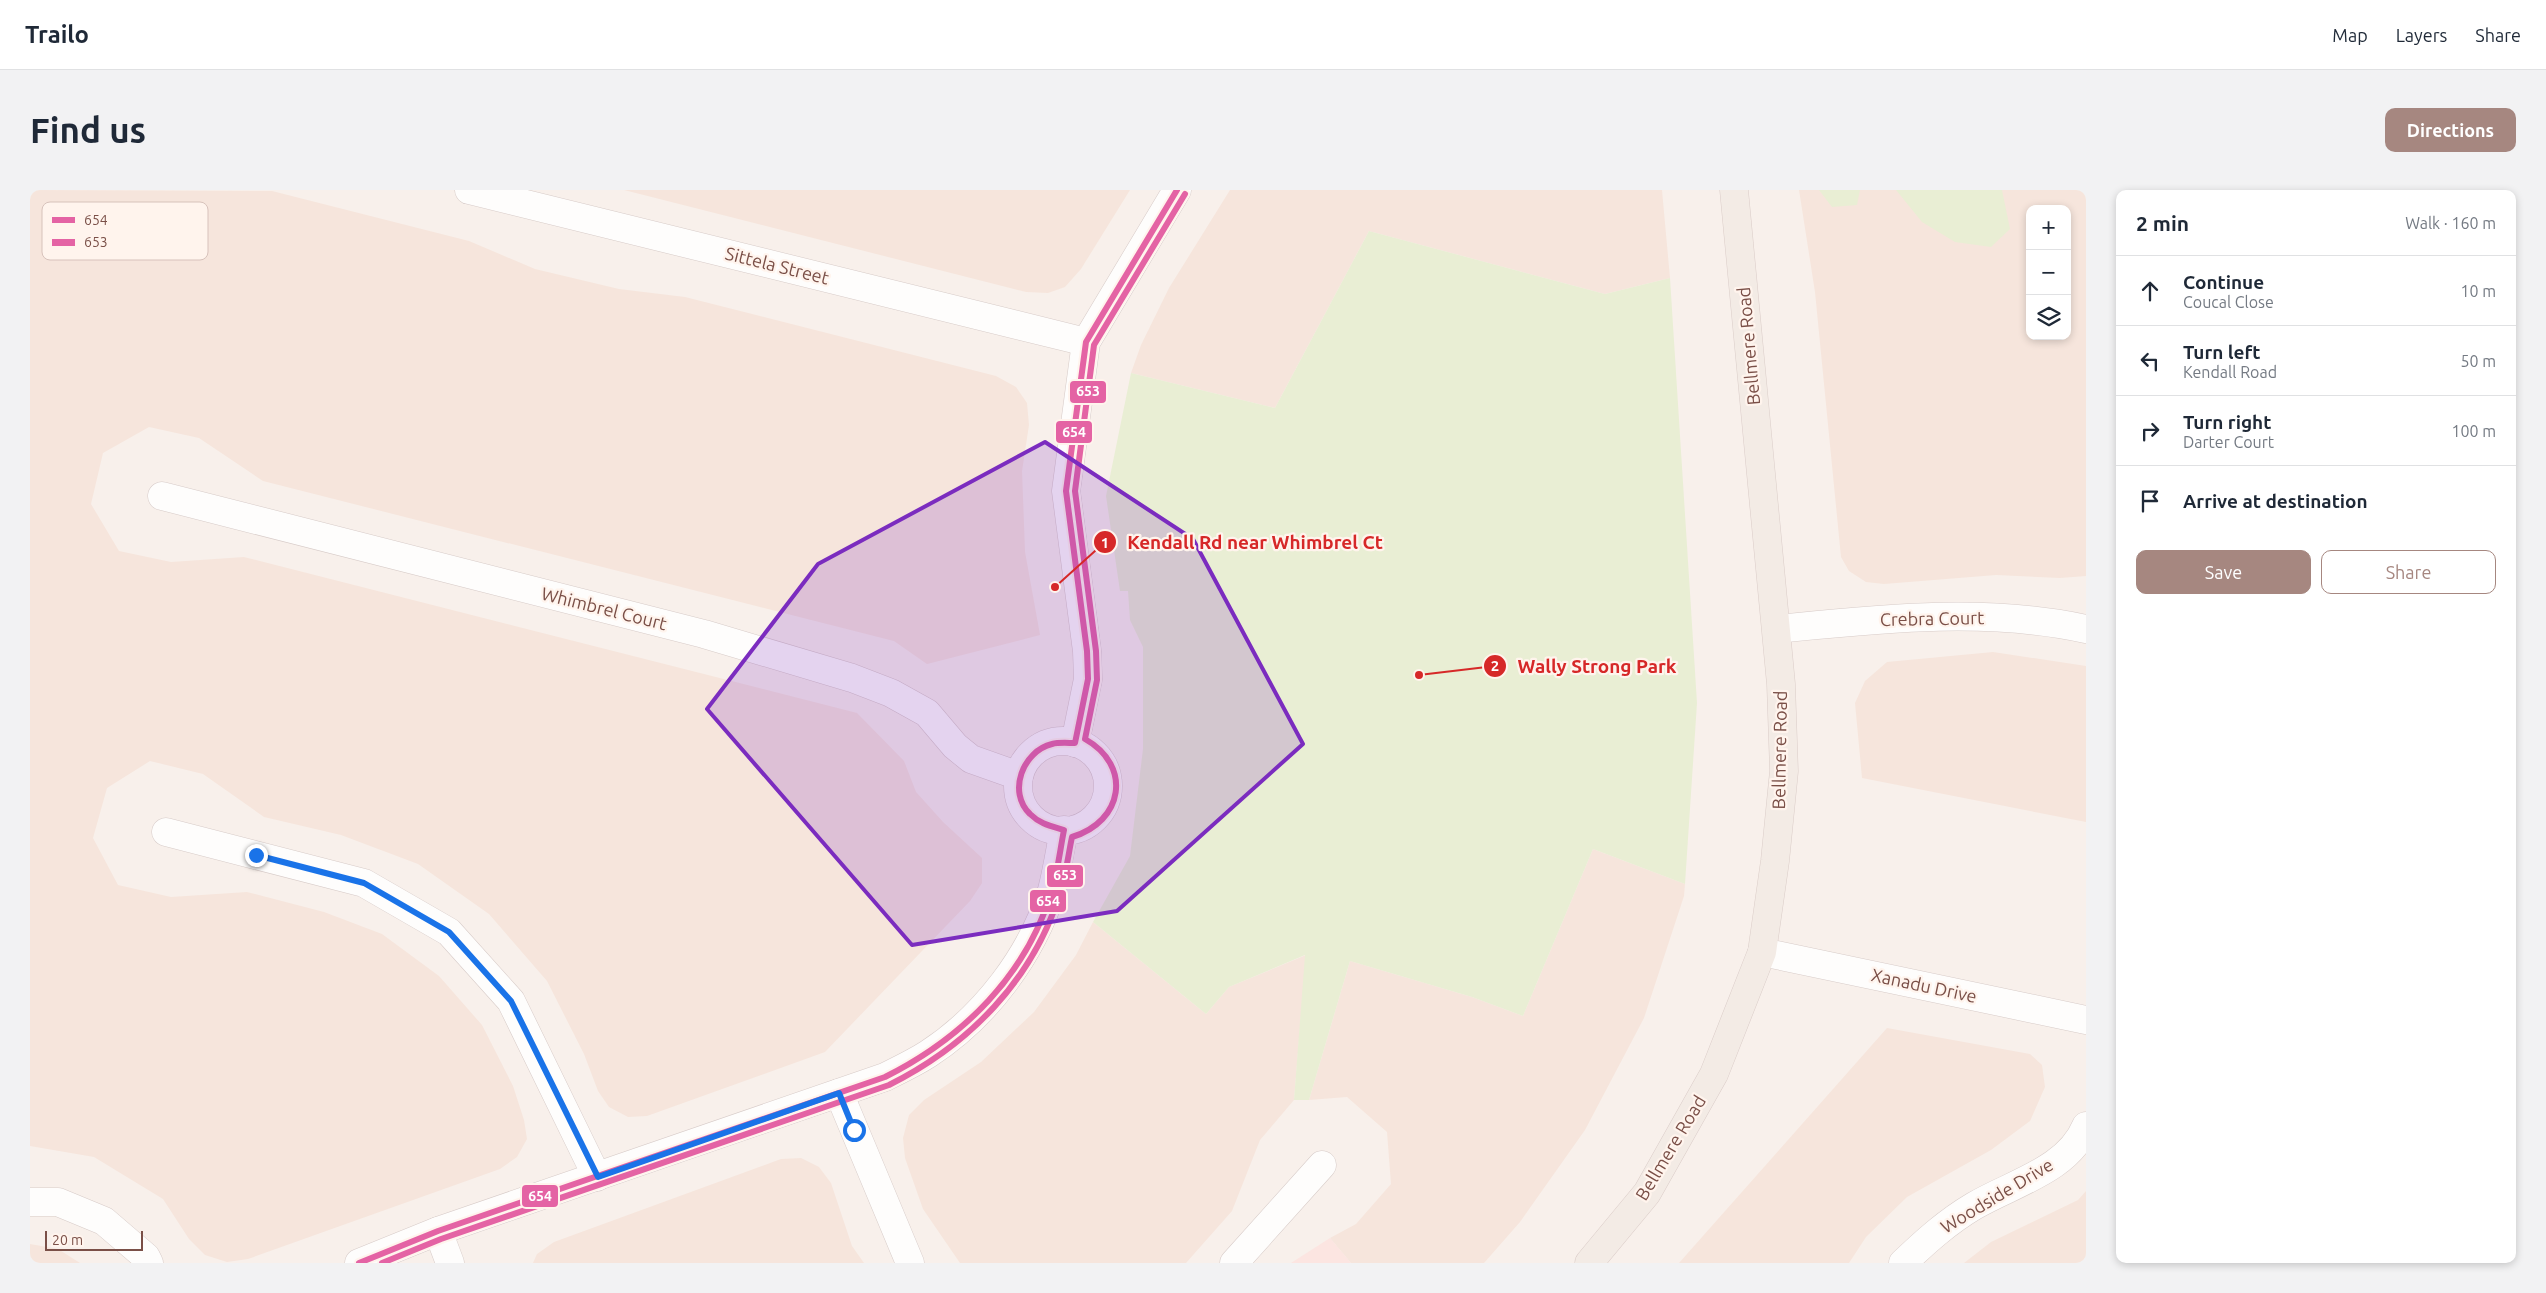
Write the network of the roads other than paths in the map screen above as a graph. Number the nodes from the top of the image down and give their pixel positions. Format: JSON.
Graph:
{"nodes":[{"id":1,"x":469,"y":190,"type":"edge"},
{"id":2,"x":1177,"y":190,"type":"edge"},
{"id":3,"x":1734,"y":190,"type":"edge"},
{"id":4,"x":1086,"y":342,"type":"junction"},
{"id":5,"x":162,"y":496,"type":"dead end"},
{"id":6,"x":1777,"y":629,"type":"junction"},
{"id":7,"x":2086,"y":629,"type":"edge"},
{"id":8,"x":1075,"y":743,"type":"junction"},
{"id":9,"x":1019,"y":776,"type":"junction"},
{"id":10,"x":1064,"y":830,"type":"junction"},
{"id":11,"x":166,"y":832,"type":"dead end"},
{"id":12,"x":1762,"y":952,"type":"junction"},
{"id":13,"x":2086,"y":1020,"type":"edge"},
{"id":14,"x":839,"y":1093,"type":"junction"},
{"id":15,"x":2086,"y":1126,"type":"edge"},
{"id":16,"x":1322,"y":1165,"type":"dead end"},
{"id":17,"x":598,"y":1177,"type":"junction"},
{"id":18,"x":30,"y":1202,"type":"edge"},
{"id":19,"x":438,"y":1231,"type":"junction"},
{"id":20,"x":149,"y":1263,"type":"edge"},
{"id":21,"x":359,"y":1263,"type":"edge"},
{"id":22,"x":450,"y":1263,"type":"edge"},
{"id":23,"x":910,"y":1263,"type":"edge"},
{"id":24,"x":1234,"y":1263,"type":"edge"},
{"id":25,"x":1589,"y":1263,"type":"edge"},
{"id":26,"x":1903,"y":1263,"type":"edge"}],
"edges":[{"from":1,"to":4,"type":"street","name":"Sittela Street"},
{"from":2,"to":4,"type":"street"},
{"from":3,"to":6,"type":"main road","name":"Bellmere Road"},
{"from":4,"to":8,"type":"street"},
{"from":5,"to":9,"type":"street","name":"Whimbrel Court"},
{"from":6,"to":7,"type":"street","name":"Crebra Court"},
{"from":6,"to":12,"type":"main road","name":"Bellmere Road"},
{"from":8,"to":9,"type":"street"},
{"from":8,"to":10,"type":"street"},
{"from":9,"to":10,"type":"street"},
{"from":10,"to":14,"type":"street"},
{"from":11,"to":17,"type":"street"},
{"from":12,"to":13,"type":"street","name":"Xanadu Drive"},
{"from":12,"to":25,"type":"main road","name":"Bellmere Road"},
{"from":14,"to":17,"type":"street"},
{"from":14,"to":23,"type":"street"},
{"from":15,"to":26,"type":"street","name":"Woodside Drive"},
{"from":16,"to":24,"type":"street"},
{"from":17,"to":19,"type":"street"},
{"from":18,"to":20,"type":"street"},
{"from":19,"to":21,"type":"street"},
{"from":19,"to":22,"type":"street"}]}
